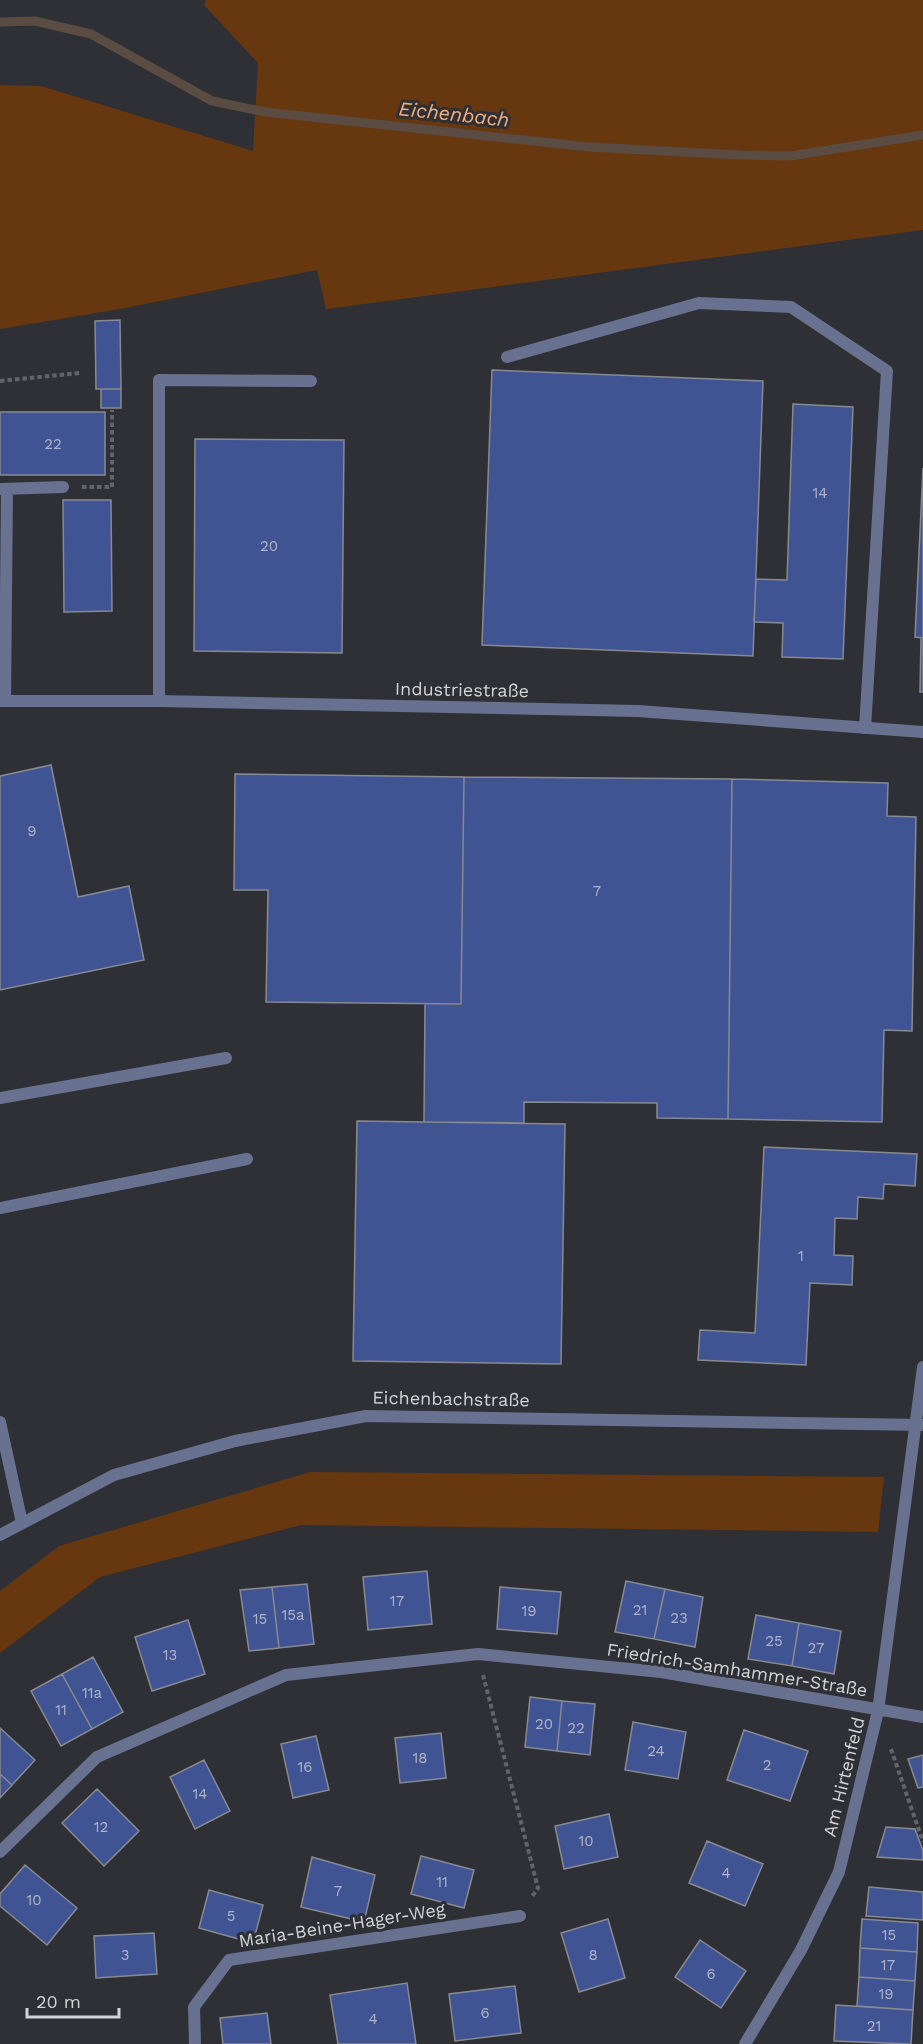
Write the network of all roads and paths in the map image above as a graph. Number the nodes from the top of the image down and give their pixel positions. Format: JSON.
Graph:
{"nodes":[{"id":1,"x":507,"y":357,"type":"dead end"},
{"id":2,"x":80,"y":373,"type":"dead end"},
{"id":3,"x":0,"y":381,"type":"edge"},
{"id":4,"x":311,"y":381,"type":"dead end"},
{"id":5,"x":112,"y":410,"type":"dead end"},
{"id":6,"x":63,"y":488,"type":"joint"},
{"id":7,"x":4,"y":489,"type":"edge"},
{"id":8,"x":2,"y":701,"type":"edge"},
{"id":9,"x":159,"y":701,"type":"junction"},
{"id":10,"x":865,"y":728,"type":"junction"},
{"id":11,"x":923,"y":732,"type":"edge"},
{"id":12,"x":226,"y":1058,"type":"dead end"},
{"id":13,"x":0,"y":1098,"type":"edge"},
{"id":14,"x":247,"y":1159,"type":"dead end"},
{"id":15,"x":0,"y":1208,"type":"edge"},
{"id":16,"x":923,"y":1367,"type":"edge"},
{"id":17,"x":0,"y":1422,"type":"edge"},
{"id":18,"x":919,"y":1425,"type":"edge"},
{"id":19,"x":22,"y":1523,"type":"junction"},
{"id":20,"x":0,"y":1535,"type":"edge"},
{"id":21,"x":478,"y":1653,"type":"junction"},
{"id":22,"x":878,"y":1711,"type":"junction"},
{"id":23,"x":923,"y":1717,"type":"edge"},
{"id":24,"x":923,"y":1842,"type":"edge"},
{"id":25,"x":0,"y":1852,"type":"edge"},
{"id":26,"x":520,"y":1916,"type":"joint"},
{"id":27,"x":195,"y":2044,"type":"edge"},
{"id":28,"x":745,"y":2044,"type":"edge"}],
"edges":[{"from":1,"to":10,"type":"street"},
{"from":2,"to":3,"type":"path"},
{"from":4,"to":9,"type":"street"},
{"from":5,"to":6,"type":"path"},
{"from":6,"to":7,"type":"street"},
{"from":7,"to":8,"type":"street"},
{"from":8,"to":9,"type":"street","name":"Industriestraße"},
{"from":9,"to":10,"type":"street","name":"Industriestraße"},
{"from":10,"to":11,"type":"street","name":"Industriestraße"},
{"from":12,"to":13,"type":"street"},
{"from":14,"to":15,"type":"street"},
{"from":16,"to":18,"type":"street","name":"Am Hirtenfeld"},
{"from":17,"to":19,"type":"street"},
{"from":18,"to":19,"type":"street","name":"Eichenbachstraße"},
{"from":18,"to":22,"type":"street","name":"Am Hirtenfeld"},
{"from":19,"to":20,"type":"street","name":"Eichenbachstraße"},
{"from":21,"to":22,"type":"street","name":"Friedrich-Samhammer-Straße"},
{"from":21,"to":25,"type":"street","name":"Friedrich-Samhammer-Straße"},
{"from":21,"to":26,"type":"path"},
{"from":22,"to":23,"type":"street","name":"Friedrich-Samhammer-Straße"},
{"from":22,"to":24,"type":"path"},
{"from":22,"to":28,"type":"street","name":"Am Hirtenfeld"},
{"from":26,"to":27,"type":"street","name":"Maria-Beine-Hager-Weg"}]}
